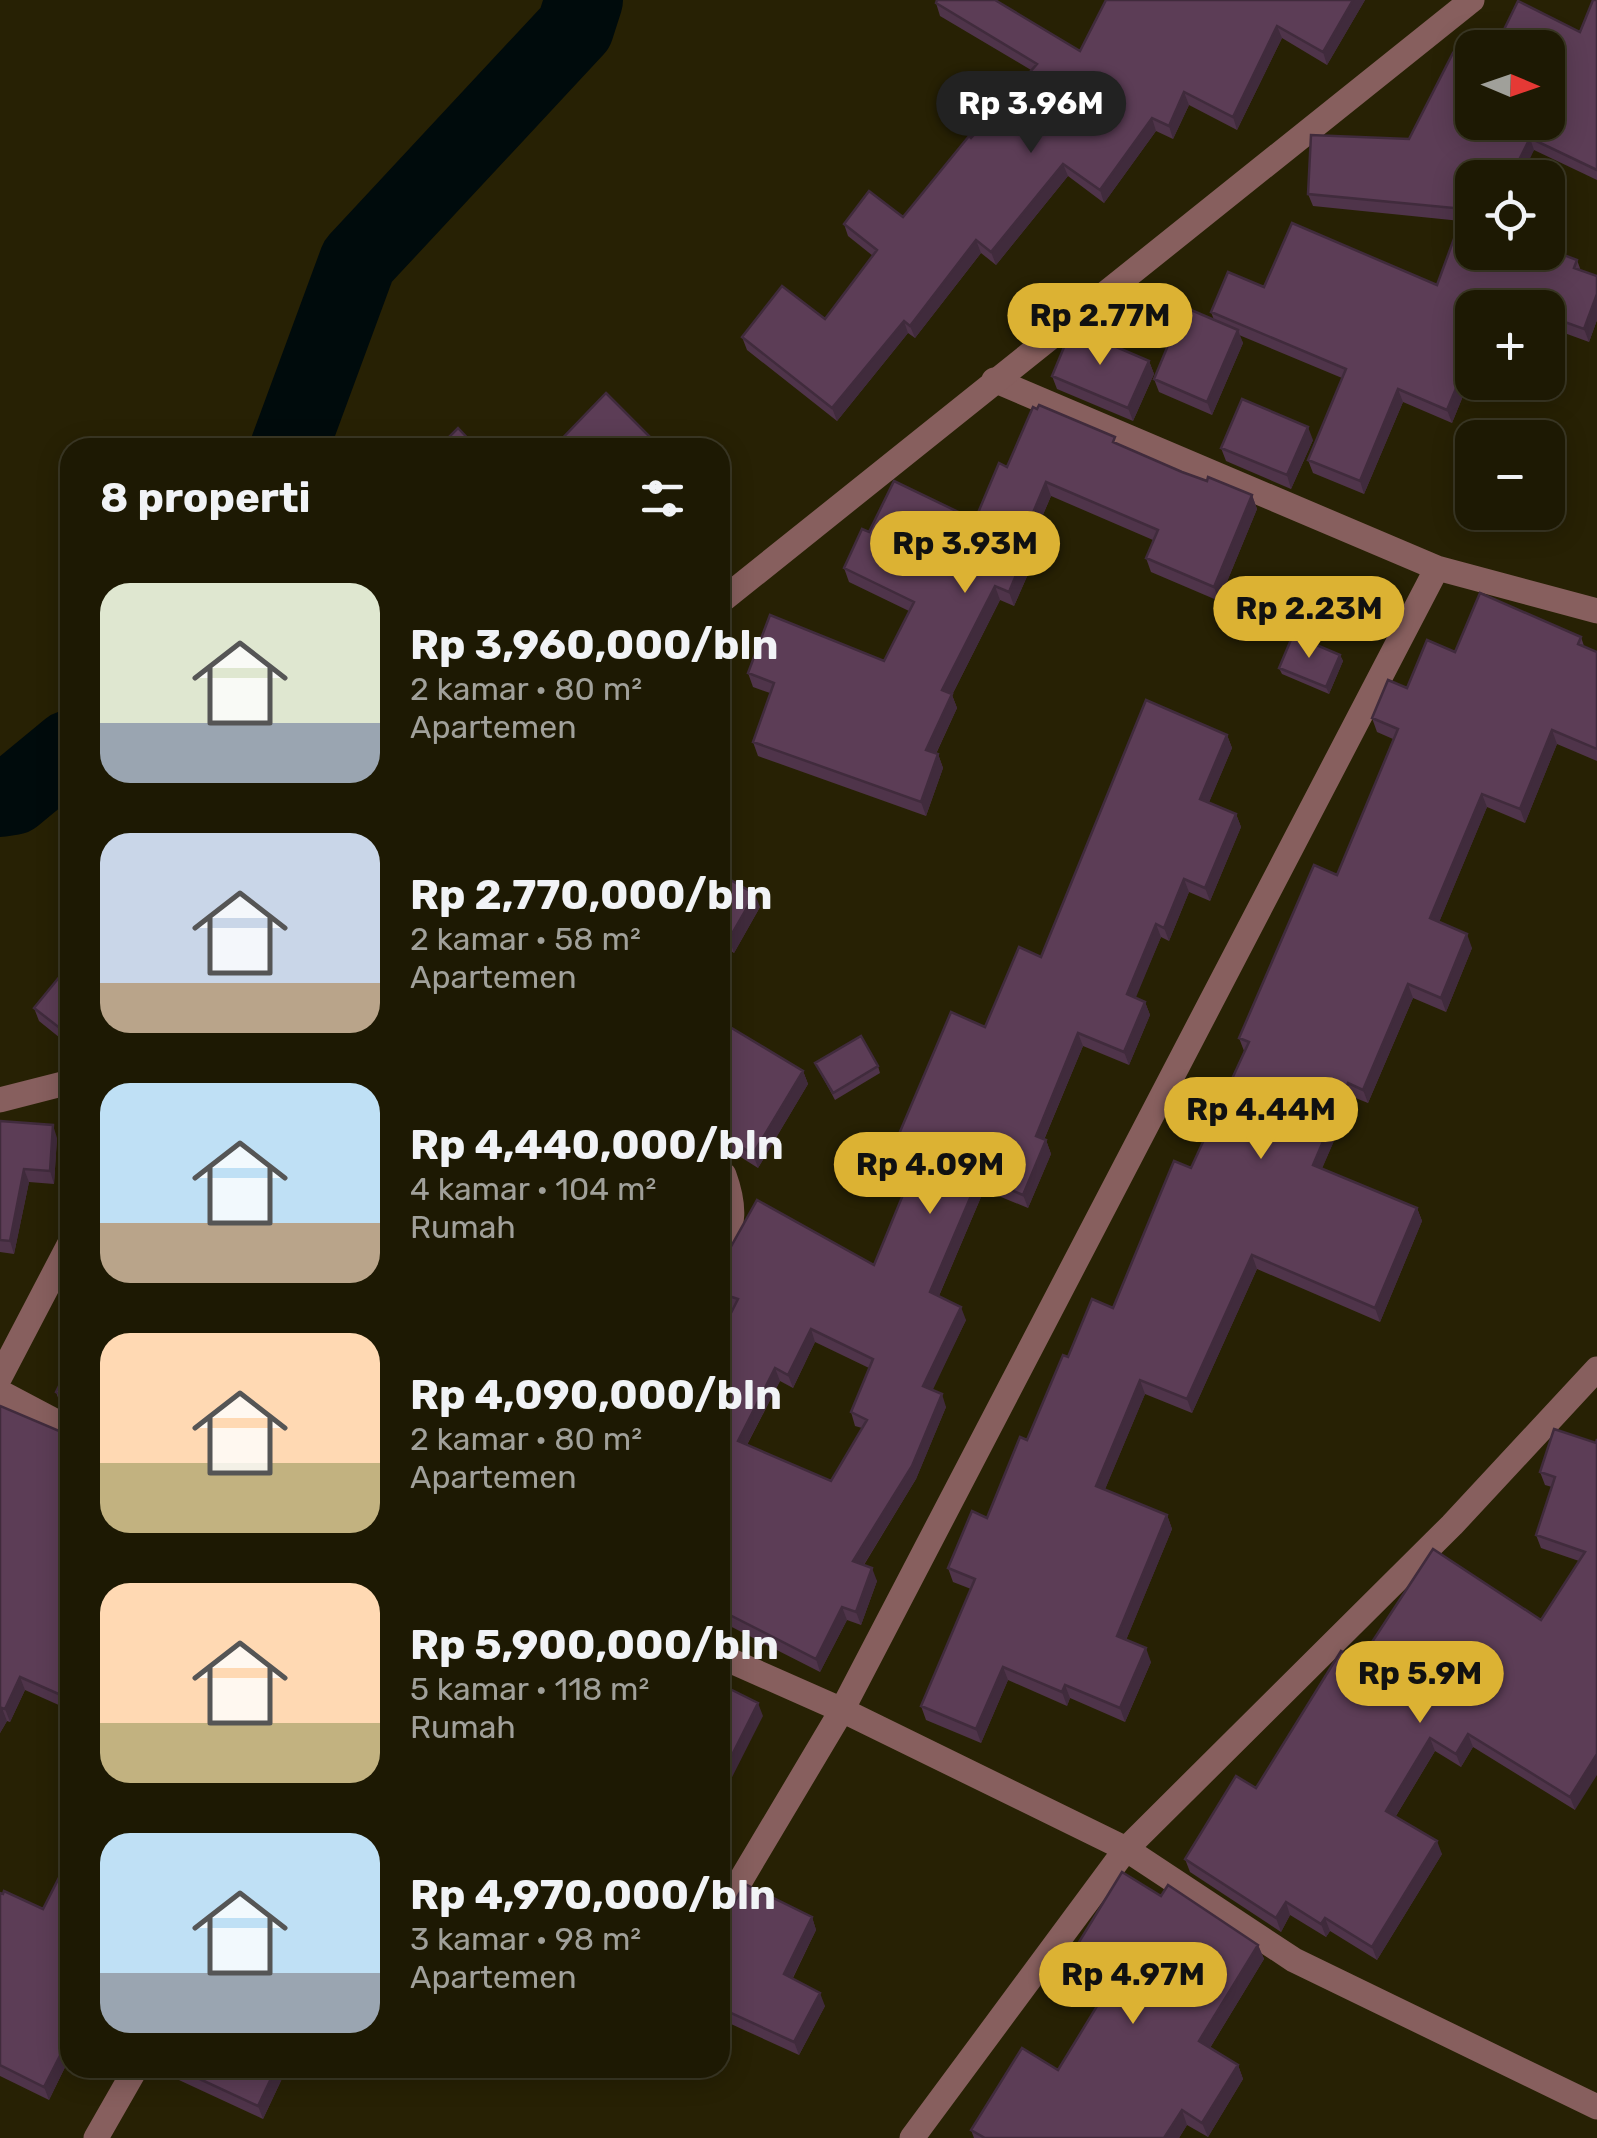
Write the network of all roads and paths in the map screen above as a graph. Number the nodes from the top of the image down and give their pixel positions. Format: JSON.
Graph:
{"nodes":[{"id":1,"x":1472,"y":0,"type":"edge"},
{"id":2,"x":994,"y":380,"type":"junction"},
{"id":3,"x":1436,"y":568,"type":"junction"},
{"id":4,"x":730,"y":594,"type":"edge"},
{"id":5,"x":1597,"y":611,"type":"edge"},
{"id":6,"x":60,"y":1085,"type":"edge"},
{"id":7,"x":0,"y":1100,"type":"edge"},
{"id":8,"x":730,"y":1196,"type":"edge"},
{"id":9,"x":730,"y":1230,"type":"edge"},
{"id":10,"x":60,"y":1262,"type":"edge"},
{"id":11,"x":1597,"y":1369,"type":"edge"},
{"id":12,"x":0,"y":1377,"type":"edge"},
{"id":13,"x":0,"y":1392,"type":"edge"},
{"id":14,"x":60,"y":1424,"type":"edge"},
{"id":15,"x":730,"y":1660,"type":"edge"},
{"id":16,"x":842,"y":1710,"type":"junction"},
{"id":17,"x":1126,"y":1849,"type":"junction"},
{"id":18,"x":730,"y":1898,"type":"edge"},
{"id":19,"x":130,"y":2078,"type":"edge"},
{"id":20,"x":1597,"y":2107,"type":"edge"},
{"id":21,"x":96,"y":2138,"type":"edge"},
{"id":22,"x":912,"y":2138,"type":"edge"}],
"edges":[{"from":1,"to":2,"type":"street"},
{"from":2,"to":3,"type":"street"},
{"from":2,"to":4,"type":"street"},
{"from":3,"to":5,"type":"street"},
{"from":3,"to":16,"type":"street"},
{"from":6,"to":7,"type":"street"},
{"from":8,"to":9,"type":"street"},
{"from":10,"to":12,"type":"street"},
{"from":11,"to":17,"type":"street"},
{"from":13,"to":14,"type":"street"},
{"from":15,"to":16,"type":"street"},
{"from":16,"to":17,"type":"street"},
{"from":16,"to":18,"type":"street"},
{"from":17,"to":20,"type":"street"},
{"from":17,"to":22,"type":"street"},
{"from":19,"to":21,"type":"street"}]}
